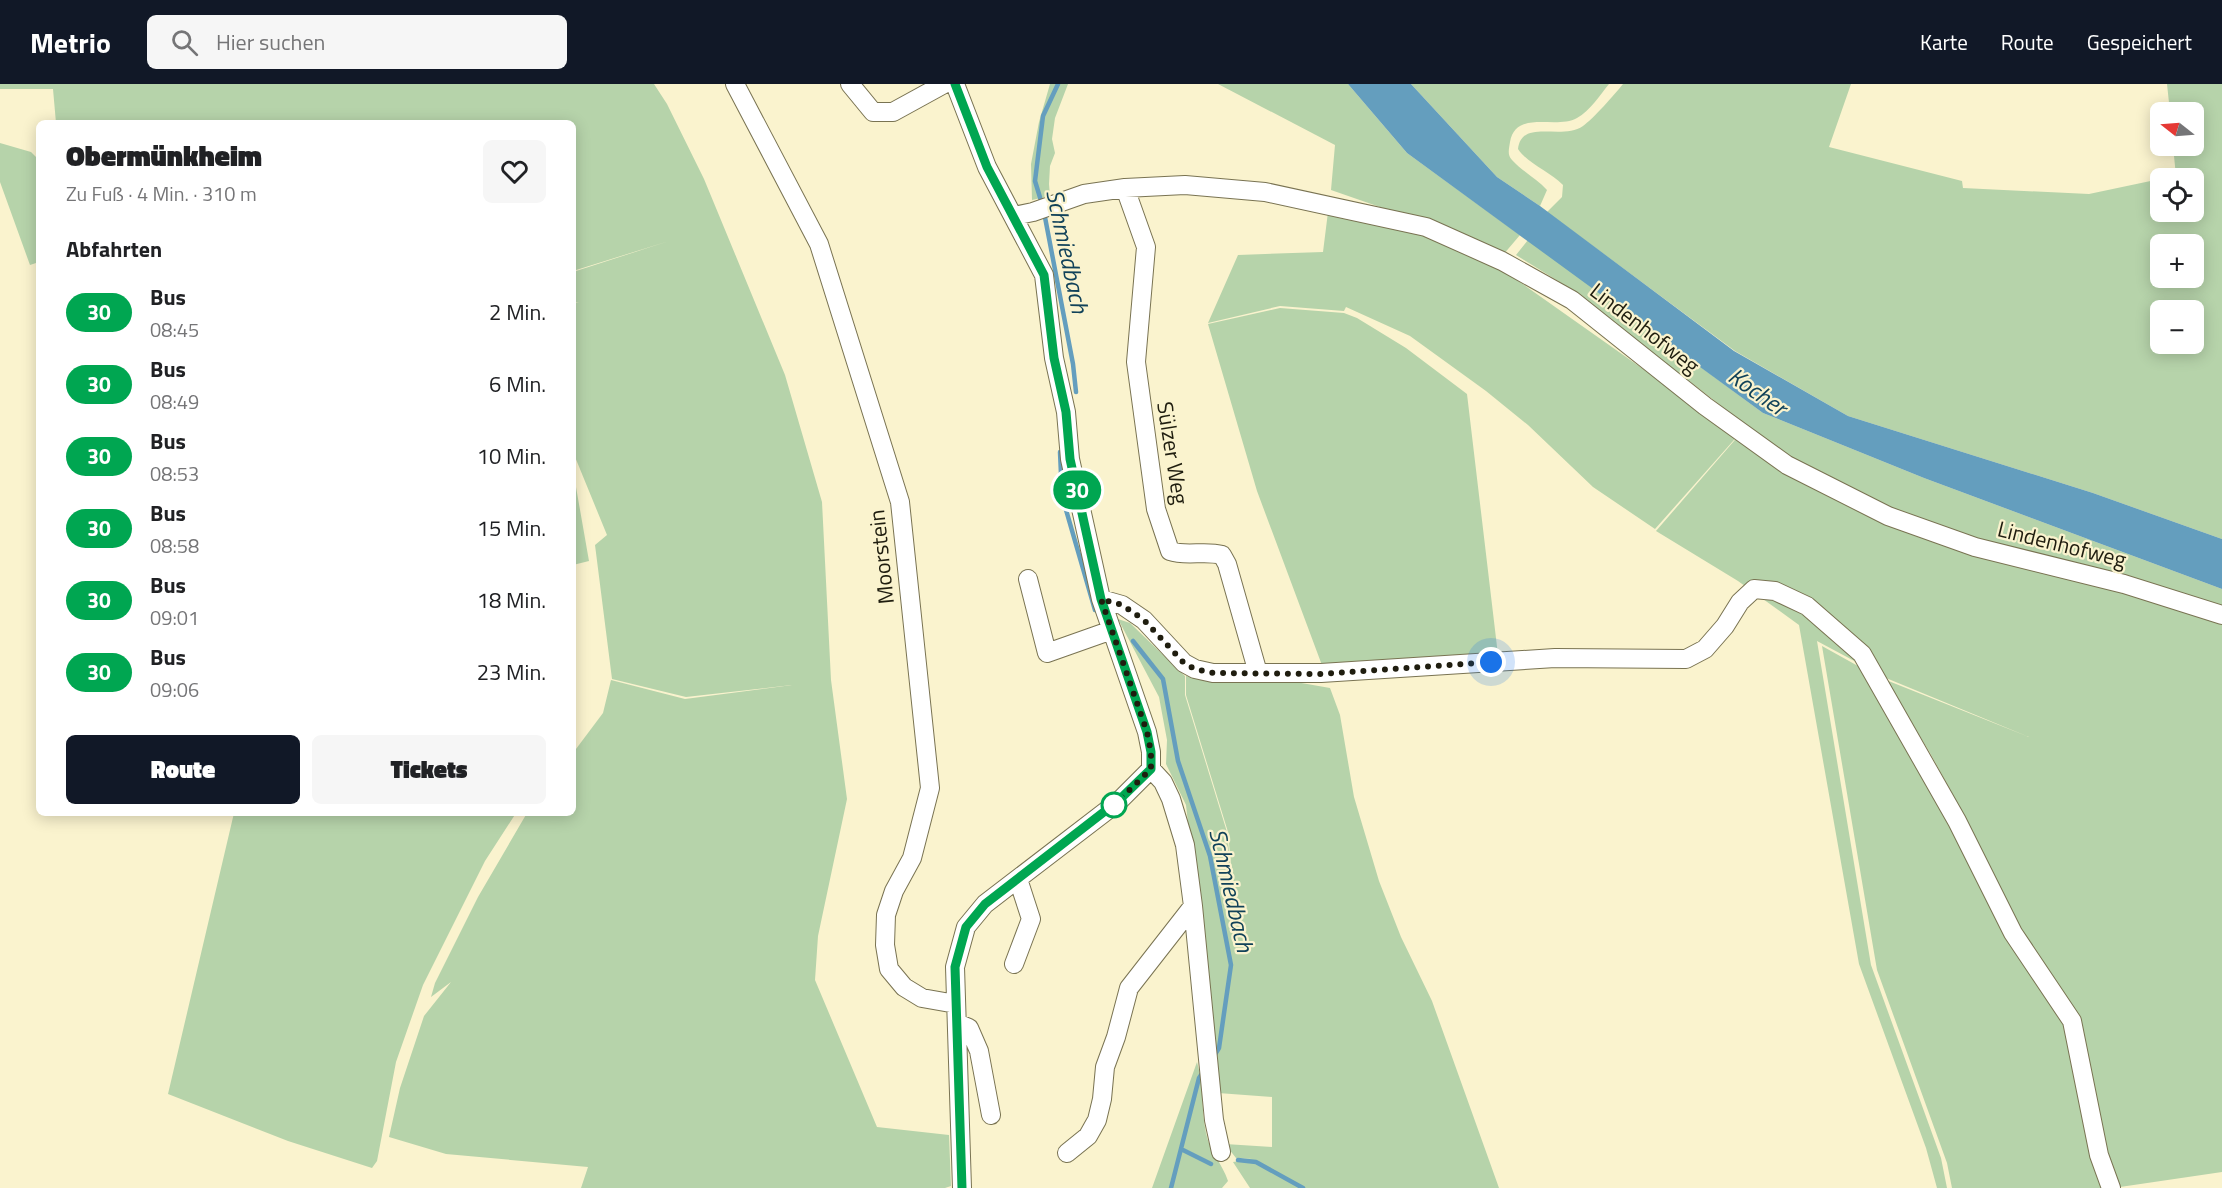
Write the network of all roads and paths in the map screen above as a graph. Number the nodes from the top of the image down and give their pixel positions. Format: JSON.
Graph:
{"nodes":[{"id":1,"x":735,"y":84,"type":"edge"},
{"id":2,"x":850,"y":84,"type":"edge"},
{"id":3,"x":944,"y":84,"type":"edge"},
{"id":4,"x":955,"y":84,"type":"edge"},
{"id":5,"x":1125,"y":188,"type":"junction"},
{"id":6,"x":1014,"y":216,"type":"junction"},
{"id":7,"x":1028,"y":579,"type":"dead end"},
{"id":8,"x":1101,"y":599,"type":"junction"},
{"id":9,"x":2222,"y":615,"type":"edge"},
{"id":10,"x":1112,"y":630,"type":"junction"},
{"id":11,"x":1258,"y":673,"type":"junction"},
{"id":12,"x":1151,"y":769,"type":"junction"},
{"id":13,"x":1018,"y":879,"type":"junction"},
{"id":14,"x":1193,"y":906,"type":"junction"},
{"id":15,"x":1014,"y":964,"type":"dead end"},
{"id":16,"x":956,"y":1004,"type":"junction"},
{"id":17,"x":957,"y":1023,"type":"junction"},
{"id":18,"x":991,"y":1115,"type":"dead end"},
{"id":19,"x":1221,"y":1152,"type":"dead end"},
{"id":20,"x":1067,"y":1153,"type":"dead end"},
{"id":21,"x":962,"y":1188,"type":"edge"},
{"id":22,"x":2111,"y":1188,"type":"edge"}],
"edges":[{"from":1,"to":16,"type":"street","name":"Moorstein"},
{"from":2,"to":3,"type":"street"},
{"from":4,"to":6,"type":"street"},
{"from":5,"to":6,"type":"street","name":"Lindenhofweg"},
{"from":5,"to":9,"type":"street","name":"Lindenhofweg"},
{"from":5,"to":11,"type":"street","name":"Sülzer Weg"},
{"from":6,"to":8,"type":"street"},
{"from":7,"to":10,"type":"street"},
{"from":8,"to":10,"type":"street"},
{"from":8,"to":11,"type":"street"},
{"from":10,"to":12,"type":"street"},
{"from":11,"to":22,"type":"street"},
{"from":12,"to":13,"type":"street"},
{"from":12,"to":14,"type":"street"},
{"from":13,"to":15,"type":"street"},
{"from":13,"to":16,"type":"street"},
{"from":14,"to":19,"type":"street"},
{"from":14,"to":20,"type":"street"},
{"from":16,"to":17,"type":"street"},
{"from":17,"to":18,"type":"street"},
{"from":17,"to":21,"type":"street"}]}
